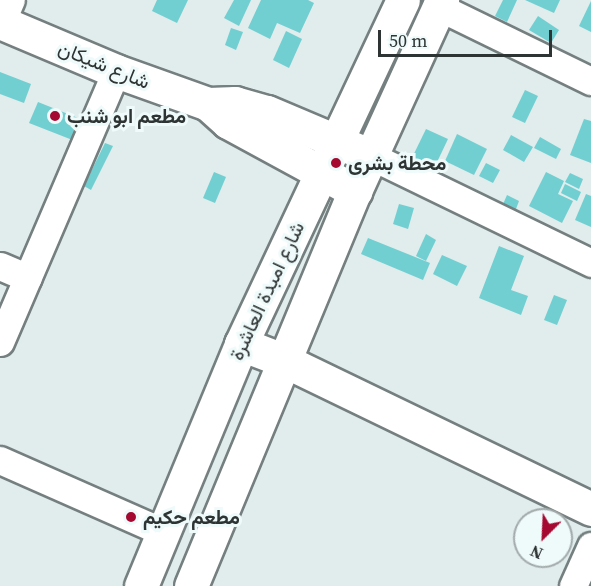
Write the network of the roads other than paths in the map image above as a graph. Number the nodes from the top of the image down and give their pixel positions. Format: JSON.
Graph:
{"nodes":[{"id":1,"x":403,"y":0,"type":"edge"},
{"id":2,"x":440,"y":4,"type":"edge"},
{"id":3,"x":4,"y":15,"type":"edge"},
{"id":4,"x":116,"y":71,"type":"junction"},
{"id":5,"x":591,"y":81,"type":"edge"},
{"id":6,"x":208,"y":105,"type":"junction"},
{"id":7,"x":335,"y":141,"type":"junction"},
{"id":8,"x":370,"y":156,"type":"junction"},
{"id":9,"x":321,"y":174,"type":"junction"},
{"id":10,"x":355,"y":190,"type":"junction"},
{"id":11,"x":591,"y":263,"type":"edge"},
{"id":12,"x":0,"y":266,"type":"edge"},
{"id":13,"x":28,"y":278,"type":"junction"},
{"id":14,"x":0,"y":342,"type":"edge"},
{"id":15,"x":241,"y":344,"type":"junction"},
{"id":16,"x":285,"y":361,"type":"junction"},
{"id":17,"x":0,"y":460,"type":"edge"},
{"id":18,"x":591,"y":509,"type":"edge"},
{"id":19,"x":164,"y":532,"type":"junction"},
{"id":20,"x":591,"y":546,"type":"edge"},
{"id":21,"x":141,"y":586,"type":"edge"},
{"id":22,"x":191,"y":586,"type":"edge"},
{"id":23,"x":573,"y":586,"type":"edge"}],
"edges":[{"from":1,"to":7,"type":"main road","name":"شارع امبدة العاشرة"},
{"from":2,"to":5,"type":"street"},
{"from":2,"to":8,"type":"main road","name":"شارع امبدة العاشرة"},
{"from":3,"to":4,"type":"main road","name":"شارع شيكان"},
{"from":4,"to":6,"type":"main road","name":"شارع شيكان"},
{"from":4,"to":13,"type":"street"},
{"from":6,"to":7,"type":"main road","name":"شارع شيكان"},
{"from":6,"to":9,"type":"main road","name":"شارع شيكان"},
{"from":7,"to":8,"type":"main road","name":"شارع شيكان"},
{"from":7,"to":9,"type":"main road","name":"شارع امبدة العاشرة"},
{"from":8,"to":10,"type":"main road","name":"شارع امبدة العاشرة"},
{"from":8,"to":11,"type":"street"},
{"from":9,"to":10,"type":"main road","name":"شارع شيكان"},
{"from":9,"to":15,"type":"main road","name":"شارع امبدة العاشرة"},
{"from":10,"to":16,"type":"main road","name":"شارع امبدة العاشرة"},
{"from":12,"to":13,"type":"street"},
{"from":13,"to":14,"type":"street"},
{"from":15,"to":16,"type":"main road"},
{"from":15,"to":19,"type":"main road","name":"شارع امبدة العاشرة"},
{"from":16,"to":18,"type":"main road"},
{"from":16,"to":22,"type":"main road","name":"شارع امبدة العاشرة"},
{"from":17,"to":19,"type":"street"},
{"from":19,"to":21,"type":"main road","name":"شارع امبدة العاشرة"},
{"from":20,"to":23,"type":"street"}]}
